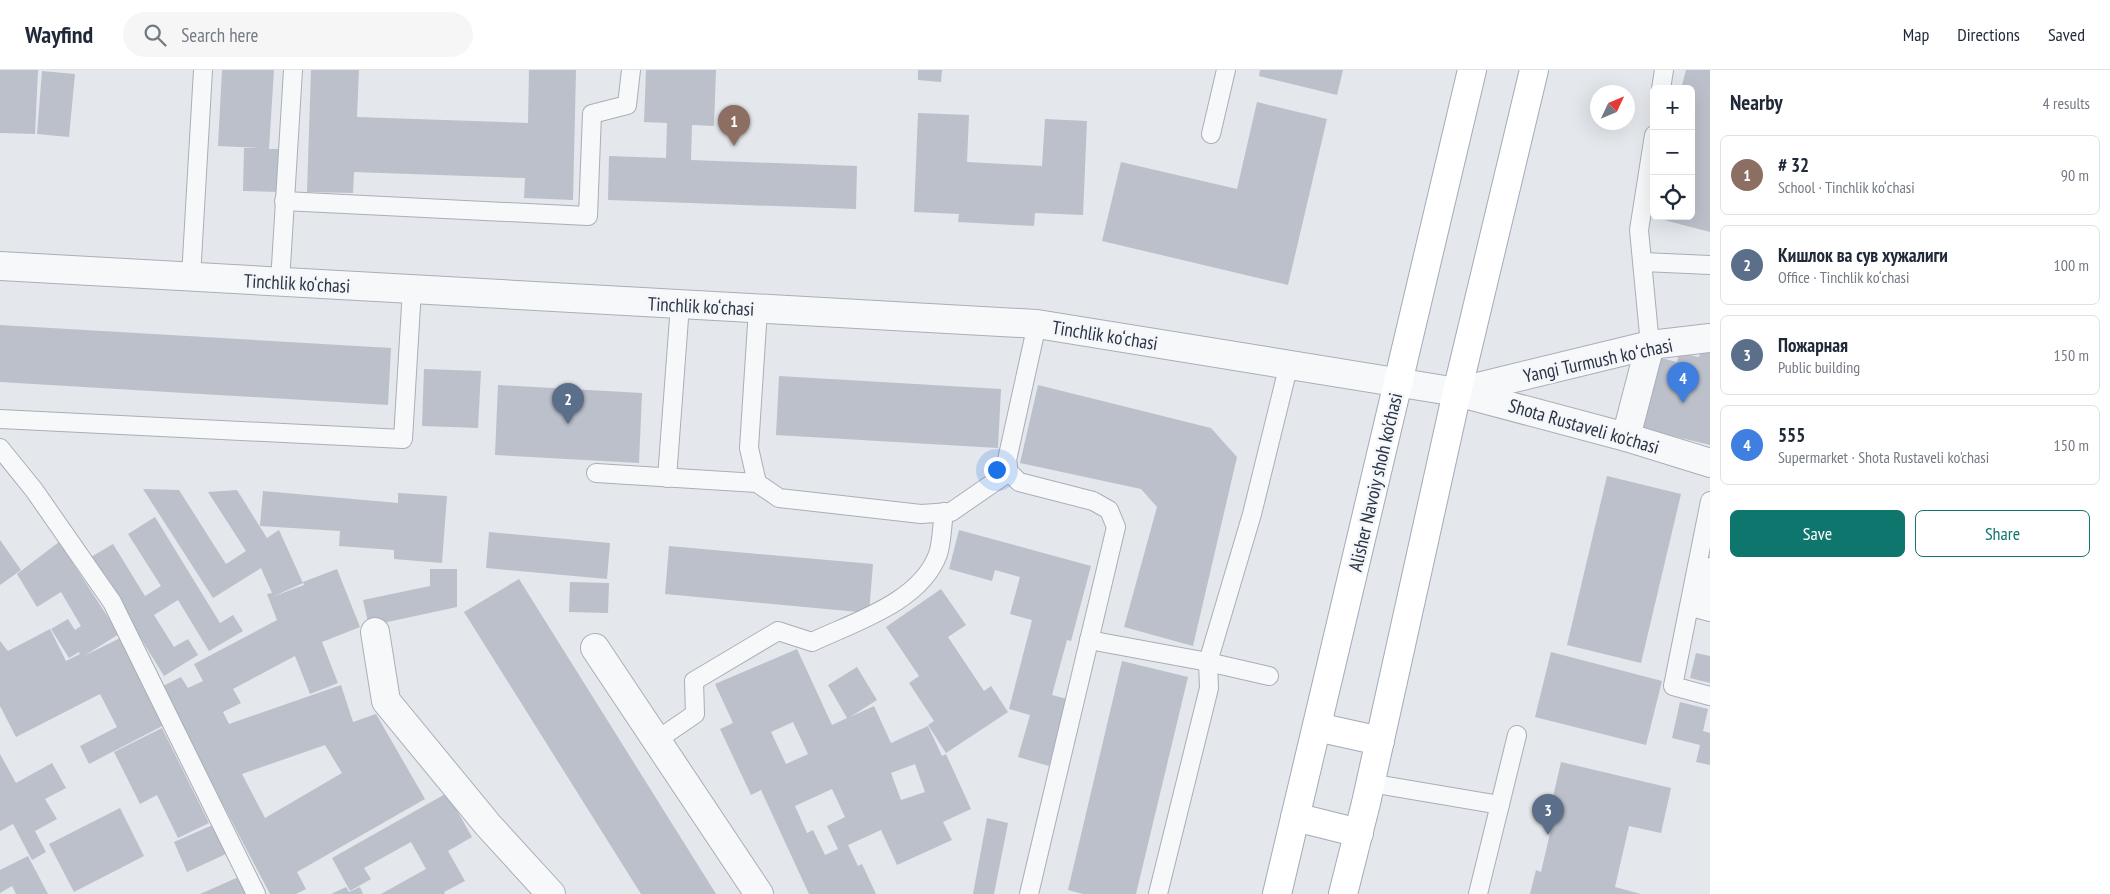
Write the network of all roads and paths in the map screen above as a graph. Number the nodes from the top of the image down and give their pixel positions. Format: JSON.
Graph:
{"nodes":[{"id":1,"x":204,"y":70,"type":"edge"},
{"id":2,"x":292,"y":70,"type":"edge"},
{"id":3,"x":631,"y":70,"type":"edge"},
{"id":4,"x":1226,"y":70,"type":"edge"},
{"id":5,"x":1472,"y":70,"type":"edge"},
{"id":6,"x":1534,"y":70,"type":"edge"},
{"id":7,"x":1664,"y":70,"type":"edge"},
{"id":8,"x":1662,"y":85,"type":"edge"},
{"id":9,"x":1211,"y":134,"type":"dead end"},
{"id":10,"x":1650,"y":160,"type":"edge"},
{"id":11,"x":284,"y":201,"type":"junction"},
{"id":12,"x":1643,"y":262,"type":"junction"},
{"id":13,"x":1710,"y":265,"type":"edge"},
{"id":14,"x":0,"y":266,"type":"edge"},
{"id":15,"x":191,"y":277,"type":"junction"},
{"id":16,"x":280,"y":282,"type":"junction"},
{"id":17,"x":412,"y":290,"type":"junction"},
{"id":18,"x":680,"y":305,"type":"junction"},
{"id":19,"x":758,"y":309,"type":"junction"},
{"id":20,"x":1037,"y":324,"type":"junction"},
{"id":21,"x":1710,"y":338,"type":"edge"},
{"id":22,"x":1650,"y":346,"type":"junction"},
{"id":23,"x":1288,"y":364,"type":"junction"},
{"id":24,"x":1398,"y":381,"type":"junction"},
{"id":25,"x":1457,"y":392,"type":"junction"},
{"id":26,"x":0,"y":419,"type":"edge"},
{"id":27,"x":1626,"y":437,"type":"junction"},
{"id":28,"x":0,"y":448,"type":"edge"},
{"id":29,"x":1710,"y":463,"type":"edge"},
{"id":30,"x":1009,"y":472,"type":"junction"},
{"id":31,"x":596,"y":473,"type":"dead end"},
{"id":32,"x":667,"y":478,"type":"junction"},
{"id":33,"x":756,"y":483,"type":"junction"},
{"id":34,"x":1710,"y":501,"type":"edge"},
{"id":35,"x":944,"y":512,"type":"junction"},
{"id":36,"x":1710,"y":566,"type":"edge"},
{"id":37,"x":1710,"y":612,"type":"edge"},
{"id":38,"x":376,"y":632,"type":"dead end"},
{"id":39,"x":1089,"y":640,"type":"junction"},
{"id":40,"x":595,"y":648,"type":"dead end"},
{"id":41,"x":1208,"y":662,"type":"junction"},
{"id":42,"x":1269,"y":676,"type":"dead end"},
{"id":43,"x":1710,"y":696,"type":"edge"},
{"id":44,"x":1317,"y":727,"type":"junction"},
{"id":45,"x":1516,"y":735,"type":"dead end"},
{"id":46,"x":657,"y":740,"type":"junction"},
{"id":47,"x":1380,"y":740,"type":"junction"},
{"id":48,"x":1370,"y":783,"type":"junction"},
{"id":49,"x":1500,"y":806,"type":"junction"},
{"id":50,"x":1295,"y":817,"type":"junction"},
{"id":51,"x":1359,"y":833,"type":"junction"},
{"id":52,"x":256,"y":894,"type":"edge"},
{"id":53,"x":551,"y":894,"type":"edge"},
{"id":54,"x":759,"y":894,"type":"edge"},
{"id":55,"x":1029,"y":894,"type":"edge"},
{"id":56,"x":1158,"y":894,"type":"edge"},
{"id":57,"x":1277,"y":894,"type":"edge"},
{"id":58,"x":1343,"y":894,"type":"edge"},
{"id":59,"x":1478,"y":894,"type":"edge"}],
"edges":[{"from":1,"to":15,"type":"lane"},
{"from":2,"to":11,"type":"lane"},
{"from":3,"to":11,"type":"lane"},
{"from":4,"to":9,"type":"lane"},
{"from":5,"to":24,"type":"main road","name":"Alisher Navoiy shoh ko'chasi"},
{"from":6,"to":25,"type":"main road"},
{"from":7,"to":8,"type":"lane"},
{"from":10,"to":12,"type":"lane"},
{"from":11,"to":16,"type":"lane"},
{"from":12,"to":13,"type":"lane"},
{"from":12,"to":22,"type":"lane"},
{"from":14,"to":15,"type":"street","name":"Tinchlik kо‘chasi"},
{"from":15,"to":16,"type":"street","name":"Tinchlik kо‘chasi"},
{"from":16,"to":17,"type":"street","name":"Tinchlik kо‘chasi"},
{"from":17,"to":18,"type":"street","name":"Tinchlik kо‘chasi"},
{"from":17,"to":26,"type":"lane"},
{"from":18,"to":19,"type":"street","name":"Tinchlik kо‘chasi"},
{"from":18,"to":32,"type":"lane"},
{"from":19,"to":20,"type":"street","name":"Tinchlik kо‘chasi"},
{"from":19,"to":33,"type":"lane"},
{"from":20,"to":23,"type":"street","name":"Tinchlik kо‘chasi"},
{"from":20,"to":30,"type":"lane"},
{"from":21,"to":22,"type":"street","name":"Yangi Turmush koʻchasi"},
{"from":22,"to":25,"type":"street","name":"Yangi Turmush koʻchasi"},
{"from":22,"to":27,"type":"street"},
{"from":23,"to":24,"type":"street","name":"Tinchlik kо‘chasi"},
{"from":23,"to":41,"type":"lane"},
{"from":24,"to":25,"type":"street","name":"Shota Rustaveli ko'chasi"},
{"from":24,"to":44,"type":"main road","name":"Alisher Navoiy shoh ko'chasi"},
{"from":25,"to":27,"type":"street","name":"Shota Rustaveli ko'chasi"},
{"from":25,"to":47,"type":"main road"},
{"from":27,"to":29,"type":"street","name":"Shota Rustaveli ko'chasi"},
{"from":28,"to":52,"type":"lane"},
{"from":30,"to":35,"type":"lane"},
{"from":30,"to":39,"type":"lane"},
{"from":31,"to":32,"type":"lane"},
{"from":32,"to":33,"type":"lane"},
{"from":33,"to":35,"type":"lane"},
{"from":34,"to":43,"type":"lane"},
{"from":35,"to":46,"type":"lane"},
{"from":36,"to":37,"type":"lane"},
{"from":38,"to":53,"type":"street"},
{"from":39,"to":41,"type":"lane"},
{"from":39,"to":55,"type":"lane"},
{"from":40,"to":46,"type":"street"},
{"from":41,"to":42,"type":"lane"},
{"from":41,"to":56,"type":"lane"},
{"from":44,"to":47,"type":"main road"},
{"from":44,"to":50,"type":"main road","name":"Alisher Navoiy shoh ko'chasi"},
{"from":45,"to":49,"type":"lane"},
{"from":46,"to":54,"type":"street"},
{"from":47,"to":48,"type":"main road"},
{"from":48,"to":49,"type":"lane"},
{"from":48,"to":51,"type":"main road"},
{"from":49,"to":59,"type":"lane"},
{"from":50,"to":51,"type":"main road"},
{"from":50,"to":57,"type":"main road","name":"Alisher Navoiy shoh ko'chasi"},
{"from":51,"to":58,"type":"main road"}]}
